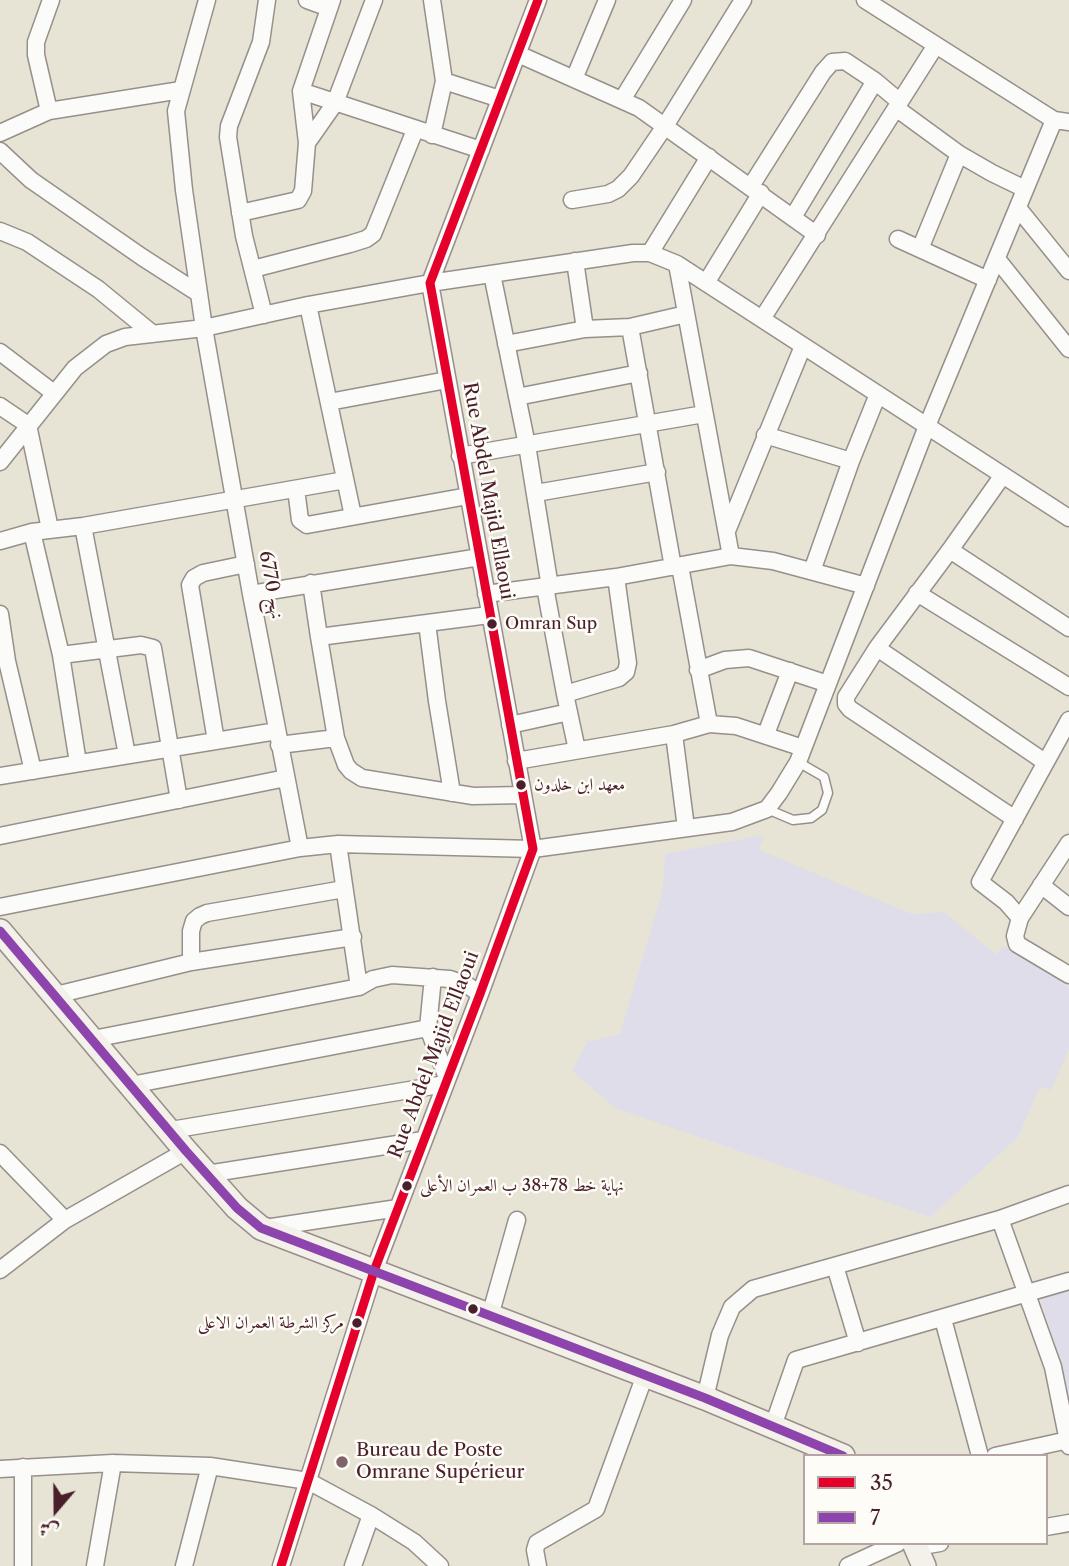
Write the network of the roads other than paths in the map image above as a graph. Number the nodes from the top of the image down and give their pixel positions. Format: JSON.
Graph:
{"nodes":[{"id":1,"x":51,"y":0,"type":"edge"},
{"id":2,"x":207,"y":0,"type":"edge"},
{"id":3,"x":267,"y":0,"type":"edge"},
{"id":4,"x":307,"y":0,"type":"edge"},
{"id":5,"x":374,"y":0,"type":"edge"},
{"id":6,"x":432,"y":0,"type":"edge"},
{"id":7,"x":538,"y":0,"type":"edge"},
{"id":8,"x":607,"y":0,"type":"edge"},
{"id":9,"x":683,"y":0,"type":"edge"},
{"id":10,"x":743,"y":0,"type":"edge"},
{"id":11,"x":864,"y":0,"type":"edge"},
{"id":12,"x":331,"y":4,"type":"edge"},
{"id":13,"x":936,"y":46,"type":"junction"},
{"id":14,"x":518,"y":54,"type":"junction"},
{"id":15,"x":574,"y":79,"type":"junction"},
{"id":16,"x":444,"y":81,"type":"junction"},
{"id":17,"x":875,"y":81,"type":"junction"},
{"id":18,"x":181,"y":90,"type":"junction"},
{"id":19,"x":301,"y":91,"type":"junction"},
{"id":20,"x":500,"y":99,"type":"junction"},
{"id":21,"x":622,"y":100,"type":"junction"},
{"id":22,"x":335,"y":103,"type":"junction"},
{"id":23,"x":898,"y":105,"type":"junction"},
{"id":24,"x":49,"y":111,"type":"junction"},
{"id":25,"x":1062,"y":121,"type":"edge"},
{"id":26,"x":665,"y":126,"type":"junction"},
{"id":27,"x":415,"y":130,"type":"junction"},
{"id":28,"x":0,"y":133,"type":"edge"},
{"id":29,"x":432,"y":135,"type":"junction"},
{"id":30,"x":307,"y":143,"type":"junction"},
{"id":31,"x":481,"y":150,"type":"junction"},
{"id":32,"x":0,"y":152,"type":"edge"},
{"id":33,"x":959,"y":154,"type":"junction"},
{"id":34,"x":709,"y":157,"type":"junction"},
{"id":35,"x":756,"y":190,"type":"junction"},
{"id":36,"x":1025,"y":190,"type":"junction"},
{"id":37,"x":572,"y":200,"type":"dead end"},
{"id":38,"x":1018,"y":208,"type":"junction"},
{"id":39,"x":240,"y":213,"type":"junction"},
{"id":40,"x":793,"y":217,"type":"junction"},
{"id":41,"x":0,"y":231,"type":"edge"},
{"id":42,"x":817,"y":235,"type":"junction"},
{"id":43,"x":898,"y":239,"type":"dead end"},
{"id":44,"x":920,"y":249,"type":"junction"},
{"id":45,"x":650,"y":253,"type":"junction"},
{"id":46,"x":996,"y":259,"type":"junction"},
{"id":47,"x":575,"y":261,"type":"junction"},
{"id":48,"x":677,"y":264,"type":"junction"},
{"id":49,"x":253,"y":269,"type":"junction"},
{"id":50,"x":1069,"y":271,"type":"edge"},
{"id":51,"x":492,"y":274,"type":"junction"},
{"id":52,"x":988,"y":280,"type":"junction"},
{"id":53,"x":706,"y":283,"type":"junction"},
{"id":54,"x":430,"y":284,"type":"junction"},
{"id":55,"x":198,"y":293,"type":"junction"},
{"id":56,"x":308,"y":305,"type":"junction"},
{"id":57,"x":686,"y":314,"type":"junction"},
{"id":58,"x":264,"y":315,"type":"junction"},
{"id":59,"x":762,"y":319,"type":"junction"},
{"id":60,"x":630,"y":327,"type":"junction"},
{"id":61,"x":204,"y":328,"type":"junction"},
{"id":62,"x":585,"y":329,"type":"junction"},
{"id":63,"x":153,"y":334,"type":"junction"},
{"id":64,"x":506,"y":344,"type":"junction"},
{"id":65,"x":803,"y":345,"type":"junction"},
{"id":66,"x":1069,"y":349,"type":"edge"},
{"id":67,"x":0,"y":352,"type":"edge"},
{"id":68,"x":639,"y":373,"type":"junction"},
{"id":69,"x":447,"y":380,"type":"junction"},
{"id":70,"x":54,"y":393,"type":"junction"},
{"id":71,"x":878,"y":394,"type":"junction"},
{"id":72,"x":517,"y":397,"type":"junction"},
{"id":73,"x":329,"y":402,"type":"junction"},
{"id":74,"x":0,"y":406,"type":"edge"},
{"id":75,"x":704,"y":414,"type":"junction"},
{"id":76,"x":648,"y":424,"type":"junction"},
{"id":77,"x":28,"y":425,"type":"junction"},
{"id":78,"x":927,"y":426,"type":"junction"},
{"id":79,"x":765,"y":435,"type":"junction"},
{"id":80,"x":527,"y":444,"type":"junction"},
{"id":81,"x":460,"y":456,"type":"junction"},
{"id":82,"x":851,"y":461,"type":"junction"},
{"id":83,"x":0,"y":462,"type":"edge"},
{"id":84,"x":657,"y":472,"type":"junction"},
{"id":85,"x":1003,"y":475,"type":"junction"},
{"id":86,"x":345,"y":480,"type":"junction"},
{"id":87,"x":296,"y":489,"type":"junction"},
{"id":88,"x":536,"y":493,"type":"junction"},
{"id":89,"x":468,"y":496,"type":"junction"},
{"id":90,"x":235,"y":500,"type":"junction"},
{"id":91,"x":353,"y":516,"type":"junction"},
{"id":92,"x":1069,"y":518,"type":"edge"},
{"id":93,"x":83,"y":526,"type":"junction"},
{"id":94,"x":50,"y":529,"type":"junction"},
{"id":95,"x":32,"y":532,"type":"junction"},
{"id":96,"x":726,"y":532,"type":"junction"},
{"id":97,"x":0,"y":541,"type":"edge"},
{"id":98,"x":950,"y":550,"type":"junction"},
{"id":99,"x":731,"y":556,"type":"junction"},
{"id":100,"x":480,"y":557,"type":"junction"},
{"id":101,"x":246,"y":564,"type":"junction"},
{"id":102,"x":676,"y":566,"type":"junction"},
{"id":103,"x":812,"y":570,"type":"junction"},
{"id":104,"x":616,"y":577,"type":"junction"},
{"id":105,"x":311,"y":583,"type":"junction"},
{"id":106,"x":866,"y":586,"type":"junction"},
{"id":107,"x":548,"y":587,"type":"junction"},
{"id":108,"x":917,"y":593,"type":"junction"},
{"id":109,"x":251,"y":594,"type":"junction"},
{"id":110,"x":486,"y":594,"type":"junction"},
{"id":111,"x":0,"y":614,"type":"edge"},
{"id":112,"x":489,"y":615,"type":"junction"},
{"id":113,"x":427,"y":623,"type":"junction"},
{"id":114,"x":1069,"y":628,"type":"edge"},
{"id":115,"x":319,"y":637,"type":"junction"},
{"id":116,"x":877,"y":648,"type":"junction"},
{"id":117,"x":105,"y":649,"type":"junction"},
{"id":118,"x":61,"y":655,"type":"junction"},
{"id":119,"x":698,"y":670,"type":"junction"},
{"id":120,"x":790,"y":671,"type":"junction"},
{"id":121,"x":828,"y":684,"type":"junction"},
{"id":122,"x":1069,"y":687,"type":"edge"},
{"id":123,"x":565,"y":694,"type":"junction"},
{"id":124,"x":569,"y":712,"type":"junction"},
{"id":125,"x":1069,"y":720,"type":"edge"},
{"id":126,"x":709,"y":724,"type":"junction"},
{"id":127,"x":510,"y":725,"type":"junction"},
{"id":128,"x":674,"y":734,"type":"junction"},
{"id":129,"x":766,"y":734,"type":"junction"},
{"id":130,"x":278,"y":738,"type":"junction"},
{"id":131,"x":336,"y":738,"type":"junction"},
{"id":132,"x":216,"y":741,"type":"junction"},
{"id":133,"x":169,"y":748,"type":"junction"},
{"id":134,"x":577,"y":750,"type":"junction"},
{"id":135,"x":127,"y":755,"type":"junction"},
{"id":136,"x":801,"y":755,"type":"junction"},
{"id":137,"x":516,"y":761,"type":"junction"},
{"id":138,"x":1045,"y":762,"type":"junction"},
{"id":139,"x":78,"y":763,"type":"junction"},
{"id":140,"x":33,"y":771,"type":"junction"},
{"id":141,"x":0,"y":776,"type":"edge"},
{"id":142,"x":286,"y":778,"type":"junction"},
{"id":143,"x":452,"y":793,"type":"junction"},
{"id":144,"x":523,"y":795,"type":"junction"},
{"id":145,"x":179,"y":800,"type":"junction"},
{"id":146,"x":767,"y":808,"type":"junction"},
{"id":147,"x":1015,"y":819,"type":"junction"},
{"id":148,"x":686,"y":828,"type":"junction"},
{"id":149,"x":0,"y":836,"type":"edge"},
{"id":150,"x":1069,"y":843,"type":"edge"},
{"id":151,"x":338,"y":844,"type":"junction"},
{"id":152,"x":300,"y":848,"type":"junction"},
{"id":153,"x":533,"y":849,"type":"junction"},
{"id":154,"x":1041,"y":885,"type":"junction"},
{"id":155,"x":344,"y":889,"type":"junction"},
{"id":156,"x":0,"y":907,"type":"edge"},
{"id":157,"x":1069,"y":907,"type":"edge"},
{"id":158,"x":1020,"y":918,"type":"junction"},
{"id":159,"x":0,"y":931,"type":"edge"},
{"id":160,"x":353,"y":937,"type":"junction"},
{"id":161,"x":191,"y":962,"type":"junction"},
{"id":162,"x":1069,"y":975,"type":"edge"},
{"id":163,"x":433,"y":977,"type":"junction"},
{"id":164,"x":359,"y":987,"type":"junction"},
{"id":165,"x":480,"y":994,"type":"junction"},
{"id":166,"x":56,"y":995,"type":"junction"},
{"id":167,"x":428,"y":1028,"type":"junction"},
{"id":168,"x":93,"y":1039,"type":"junction"},
{"id":169,"x":446,"y":1081,"type":"junction"},
{"id":170,"x":131,"y":1085,"type":"junction"},
{"id":171,"x":171,"y":1130,"type":"junction"},
{"id":172,"x":424,"y":1140,"type":"junction"},
{"id":173,"x":186,"y":1151,"type":"junction"},
{"id":174,"x":0,"y":1153,"type":"edge"},
{"id":175,"x":206,"y":1174,"type":"junction"},
{"id":176,"x":1069,"y":1194,"type":"edge"},
{"id":177,"x":398,"y":1208,"type":"junction"},
{"id":178,"x":1000,"y":1219,"type":"junction"},
{"id":179,"x":65,"y":1220,"type":"junction"},
{"id":180,"x":517,"y":1220,"type":"dead end"},
{"id":181,"x":261,"y":1228,"type":"junction"},
{"id":182,"x":835,"y":1266,"type":"junction"},
{"id":183,"x":0,"y":1270,"type":"edge"},
{"id":184,"x":374,"y":1271,"type":"junction"},
{"id":185,"x":1069,"y":1281,"type":"edge"},
{"id":186,"x":1028,"y":1294,"type":"junction"},
{"id":187,"x":490,"y":1316,"type":"junction"},
{"id":188,"x":943,"y":1319,"type":"junction"},
{"id":189,"x":858,"y":1343,"type":"junction"},
{"id":190,"x":645,"y":1375,"type":"junction"},
{"id":191,"x":705,"y":1398,"type":"junction"},
{"id":192,"x":773,"y":1426,"type":"junction"},
{"id":193,"x":1068,"y":1443,"type":"edge"},
{"id":194,"x":838,"y":1454,"type":"edge"},
{"id":195,"x":979,"y":1454,"type":"edge"},
{"id":196,"x":1006,"y":1454,"type":"edge"},
{"id":197,"x":113,"y":1463,"type":"junction"},
{"id":198,"x":211,"y":1466,"type":"junction"},
{"id":199,"x":23,"y":1467,"type":"junction"},
{"id":200,"x":0,"y":1469,"type":"edge"},
{"id":201,"x":308,"y":1481,"type":"junction"},
{"id":202,"x":371,"y":1515,"type":"junction"},
{"id":203,"x":1069,"y":1523,"type":"edge"},
{"id":204,"x":1048,"y":1527,"type":"edge"},
{"id":205,"x":932,"y":1545,"type":"edge"},
{"id":206,"x":913,"y":1550,"type":"edge"},
{"id":207,"x":23,"y":1566,"type":"edge"},
{"id":208,"x":95,"y":1566,"type":"edge"},
{"id":209,"x":184,"y":1566,"type":"edge"},
{"id":210,"x":281,"y":1566,"type":"edge"},
{"id":211,"x":353,"y":1566,"type":"edge"},
{"id":212,"x":440,"y":1566,"type":"edge"},
{"id":213,"x":538,"y":1566,"type":"edge"},
{"id":214,"x":848,"y":1566,"type":"edge"}],
"edges":[{"from":1,"to":24,"type":"street"},
{"from":2,"to":18,"type":"street","name":"نهج 6770"},
{"from":3,"to":39,"type":"street"},
{"from":4,"to":12,"type":"street"},
{"from":5,"to":22,"type":"street"},
{"from":6,"to":16,"type":"street"},
{"from":7,"to":14,"type":"street"},
{"from":8,"to":15,"type":"street"},
{"from":9,"to":21,"type":"street"},
{"from":10,"to":26,"type":"street"},
{"from":11,"to":13,"type":"street"},
{"from":12,"to":19,"type":"street"},
{"from":13,"to":23,"type":"street"},
{"from":13,"to":25,"type":"street"},
{"from":14,"to":15,"type":"street"},
{"from":14,"to":20,"type":"street"},
{"from":15,"to":21,"type":"street"},
{"from":16,"to":20,"type":"street"},
{"from":16,"to":29,"type":"street"},
{"from":17,"to":23,"type":"street"},
{"from":17,"to":35,"type":"street"},
{"from":17,"to":40,"type":"street"},
{"from":18,"to":24,"type":"street"},
{"from":18,"to":55,"type":"street","name":"نهج 6770"},
{"from":19,"to":22,"type":"street"},
{"from":19,"to":30,"type":"street"},
{"from":20,"to":31,"type":"street"},
{"from":21,"to":26,"type":"street"},
{"from":22,"to":27,"type":"street"},
{"from":22,"to":30,"type":"street"},
{"from":23,"to":33,"type":"street"},
{"from":23,"to":42,"type":"street"},
{"from":24,"to":28,"type":"street"},
{"from":25,"to":36,"type":"street"},
{"from":26,"to":34,"type":"street"},
{"from":26,"to":37,"type":"street"},
{"from":27,"to":29,"type":"street"},
{"from":27,"to":49,"type":"street"},
{"from":29,"to":31,"type":"street"},
{"from":30,"to":39,"type":"street"},
{"from":31,"to":54,"type":"street"},
{"from":32,"to":55,"type":"street"},
{"from":33,"to":36,"type":"street"},
{"from":33,"to":44,"type":"street"},
{"from":34,"to":35,"type":"street"},
{"from":34,"to":45,"type":"street"},
{"from":35,"to":40,"type":"street"},
{"from":35,"to":53,"type":"street"},
{"from":36,"to":38,"type":"street"},
{"from":38,"to":46,"type":"street"},
{"from":38,"to":50,"type":"street"},
{"from":39,"to":49,"type":"street"},
{"from":40,"to":42,"type":"street"},
{"from":41,"to":63,"type":"street"},
{"from":42,"to":59,"type":"street"},
{"from":43,"to":44,"type":"street"},
{"from":44,"to":52,"type":"street"},
{"from":45,"to":47,"type":"street"},
{"from":45,"to":48,"type":"street"},
{"from":46,"to":52,"type":"street"},
{"from":46,"to":66,"type":"street"},
{"from":47,"to":51,"type":"street"},
{"from":47,"to":62,"type":"street"},
{"from":48,"to":53,"type":"street"},
{"from":48,"to":57,"type":"street"},
{"from":49,"to":58,"type":"street"},
{"from":51,"to":54,"type":"street"},
{"from":51,"to":64,"type":"street"},
{"from":52,"to":78,"type":"street"},
{"from":53,"to":59,"type":"street"},
{"from":54,"to":56,"type":"street"},
{"from":54,"to":69,"type":"street","name":"Rue Abdel Majid Ellaoui"},
{"from":55,"to":61,"type":"street","name":"نهج 6770"},
{"from":56,"to":58,"type":"street"},
{"from":56,"to":73,"type":"street"},
{"from":57,"to":60,"type":"street"},
{"from":57,"to":75,"type":"street"},
{"from":58,"to":61,"type":"street"},
{"from":59,"to":65,"type":"street"},
{"from":60,"to":62,"type":"street"},
{"from":60,"to":68,"type":"street"},
{"from":61,"to":63,"type":"street"},
{"from":61,"to":90,"type":"street","name":"نهج 6770"},
{"from":62,"to":64,"type":"street"},
{"from":63,"to":70,"type":"street"},
{"from":64,"to":72,"type":"street"},
{"from":65,"to":71,"type":"street"},
{"from":65,"to":79,"type":"street"},
{"from":67,"to":70,"type":"street"},
{"from":68,"to":72,"type":"street"},
{"from":68,"to":76,"type":"street"},
{"from":69,"to":73,"type":"street"},
{"from":69,"to":81,"type":"street","name":"Rue Abdel Majid Ellaoui"},
{"from":70,"to":77,"type":"street"},
{"from":71,"to":78,"type":"street"},
{"from":71,"to":82,"type":"street"},
{"from":72,"to":80,"type":"street"},
{"from":73,"to":86,"type":"street"},
{"from":74,"to":77,"type":"street"},
{"from":75,"to":76,"type":"street"},
{"from":75,"to":96,"type":"street"},
{"from":76,"to":80,"type":"street"},
{"from":76,"to":84,"type":"street"},
{"from":77,"to":83,"type":"street"},
{"from":77,"to":94,"type":"street"},
{"from":78,"to":85,"type":"street"},
{"from":78,"to":106,"type":"street"},
{"from":79,"to":82,"type":"street"},
{"from":79,"to":96,"type":"street"},
{"from":80,"to":81,"type":"street"},
{"from":80,"to":88,"type":"street"},
{"from":81,"to":89,"type":"street","name":"Rue Abdel Majid Ellaoui"},
{"from":82,"to":103,"type":"street"},
{"from":84,"to":88,"type":"street"},
{"from":84,"to":102,"type":"street"},
{"from":85,"to":92,"type":"street"},
{"from":85,"to":98,"type":"street"},
{"from":86,"to":87,"type":"street"},
{"from":86,"to":91,"type":"street"},
{"from":87,"to":90,"type":"street"},
{"from":87,"to":91,"type":"street"},
{"from":88,"to":107,"type":"street"},
{"from":89,"to":91,"type":"street"},
{"from":89,"to":100,"type":"street","name":"Rue Abdel Majid Ellaoui"},
{"from":90,"to":93,"type":"street"},
{"from":90,"to":101,"type":"street","name":"نهج 6770"},
{"from":93,"to":94,"type":"street"},
{"from":93,"to":117,"type":"street"},
{"from":94,"to":95,"type":"street"},
{"from":95,"to":97,"type":"street"},
{"from":95,"to":118,"type":"street"},
{"from":96,"to":99,"type":"street"},
{"from":98,"to":108,"type":"street"},
{"from":98,"to":114,"type":"street"},
{"from":99,"to":102,"type":"street"},
{"from":99,"to":103,"type":"street"},
{"from":100,"to":105,"type":"street"},
{"from":100,"to":110,"type":"street","name":"Rue Abdel Majid Ellaoui"},
{"from":101,"to":109,"type":"street","name":"نهج 6770"},
{"from":101,"to":132,"type":"street"},
{"from":102,"to":104,"type":"street"},
{"from":102,"to":119,"type":"street"},
{"from":103,"to":106,"type":"street"},
{"from":104,"to":107,"type":"street"},
{"from":104,"to":123,"type":"street"},
{"from":105,"to":109,"type":"street"},
{"from":105,"to":115,"type":"street"},
{"from":106,"to":121,"type":"street"},
{"from":107,"to":110,"type":"street"},
{"from":107,"to":123,"type":"street"},
{"from":108,"to":116,"type":"street"},
{"from":108,"to":122,"type":"street"},
{"from":109,"to":130,"type":"street","name":"نهج 6770"},
{"from":110,"to":112,"type":"street","name":"Rue Abdel Majid Ellaoui"},
{"from":111,"to":140,"type":"street"},
{"from":112,"to":113,"type":"street"},
{"from":112,"to":127,"type":"street","name":"Rue Abdel Majid Ellaoui"},
{"from":113,"to":115,"type":"street"},
{"from":113,"to":143,"type":"street"},
{"from":115,"to":131,"type":"street"},
{"from":116,"to":138,"type":"street"},
{"from":116,"to":147,"type":"street"},
{"from":117,"to":118,"type":"street"},
{"from":117,"to":133,"type":"street"},
{"from":117,"to":135,"type":"street"},
{"from":118,"to":139,"type":"street"},
{"from":119,"to":120,"type":"street"},
{"from":119,"to":126,"type":"street"},
{"from":120,"to":121,"type":"street"},
{"from":120,"to":129,"type":"street"},
{"from":121,"to":136,"type":"street"},
{"from":123,"to":124,"type":"street"},
{"from":124,"to":127,"type":"street"},
{"from":124,"to":134,"type":"street"},
{"from":125,"to":138,"type":"street"},
{"from":126,"to":128,"type":"street"},
{"from":126,"to":129,"type":"street"},
{"from":127,"to":137,"type":"street","name":"Rue Abdel Majid Ellaoui"},
{"from":128,"to":134,"type":"street"},
{"from":128,"to":148,"type":"street"},
{"from":129,"to":136,"type":"street"},
{"from":130,"to":131,"type":"street"},
{"from":130,"to":132,"type":"street"},
{"from":130,"to":142,"type":"street","name":"نهج 6770"},
{"from":131,"to":143,"type":"street"},
{"from":132,"to":133,"type":"street"},
{"from":133,"to":135,"type":"street"},
{"from":133,"to":145,"type":"street"},
{"from":134,"to":137,"type":"street"},
{"from":135,"to":139,"type":"street"},
{"from":136,"to":146,"type":"street"},
{"from":136,"to":146,"type":"lane"},
{"from":137,"to":144,"type":"street","name":"Rue Abdel Majid Ellaoui"},
{"from":138,"to":147,"type":"street"},
{"from":139,"to":140,"type":"street"},
{"from":140,"to":141,"type":"street"},
{"from":142,"to":145,"type":"street"},
{"from":142,"to":152,"type":"street","name":"نهج 6770"},
{"from":143,"to":144,"type":"street"},
{"from":144,"to":153,"type":"street","name":"Rue Abdel Majid Ellaoui"},
{"from":145,"to":149,"type":"street"},
{"from":146,"to":148,"type":"street"},
{"from":147,"to":158,"type":"street"},
{"from":148,"to":153,"type":"street"},
{"from":150,"to":154,"type":"street"},
{"from":151,"to":152,"type":"street"},
{"from":151,"to":153,"type":"street"},
{"from":151,"to":155,"type":"street"},
{"from":152,"to":156,"type":"street"},
{"from":153,"to":165,"type":"street","name":"Rue Abdel Majid Ellaoui"},
{"from":154,"to":157,"type":"street"},
{"from":154,"to":158,"type":"street"},
{"from":155,"to":160,"type":"street"},
{"from":155,"to":161,"type":"street"},
{"from":158,"to":162,"type":"street"},
{"from":159,"to":166,"type":"street"},
{"from":160,"to":161,"type":"street"},
{"from":160,"to":164,"type":"street"},
{"from":161,"to":166,"type":"street"},
{"from":163,"to":164,"type":"street"},
{"from":163,"to":165,"type":"street"},
{"from":163,"to":167,"type":"street"},
{"from":164,"to":168,"type":"street"},
{"from":165,"to":169,"type":"street","name":"Rue Abdel Majid Ellaoui"},
{"from":166,"to":168,"type":"street"},
{"from":167,"to":169,"type":"street"},
{"from":167,"to":170,"type":"street"},
{"from":168,"to":170,"type":"street"},
{"from":169,"to":171,"type":"street"},
{"from":169,"to":172,"type":"street","name":"Rue Abdel Majid Ellaoui"},
{"from":170,"to":171,"type":"street"},
{"from":171,"to":173,"type":"street"},
{"from":172,"to":175,"type":"street"},
{"from":172,"to":177,"type":"street","name":"Rue Abdel Majid Ellaoui"},
{"from":173,"to":175,"type":"street"},
{"from":173,"to":179,"type":"street"},
{"from":174,"to":179,"type":"street"},
{"from":175,"to":181,"type":"street"},
{"from":176,"to":178,"type":"street"},
{"from":177,"to":181,"type":"street"},
{"from":177,"to":184,"type":"street","name":"Rue Abdel Majid Ellaoui"},
{"from":178,"to":182,"type":"street"},
{"from":178,"to":186,"type":"street"},
{"from":179,"to":183,"type":"street"},
{"from":180,"to":187,"type":"street"},
{"from":181,"to":184,"type":"street"},
{"from":182,"to":189,"type":"street"},
{"from":182,"to":191,"type":"street"},
{"from":184,"to":187,"type":"street"},
{"from":184,"to":201,"type":"street","name":"Rue Abdel Majid Ellaoui"},
{"from":185,"to":186,"type":"street"},
{"from":186,"to":188,"type":"street"},
{"from":186,"to":193,"type":"street"},
{"from":187,"to":190,"type":"street"},
{"from":188,"to":189,"type":"street"},
{"from":188,"to":195,"type":"street"},
{"from":189,"to":192,"type":"street"},
{"from":190,"to":191,"type":"street"},
{"from":190,"to":213,"type":"street"},
{"from":191,"to":192,"type":"street"},
{"from":192,"to":194,"type":"street"},
{"from":193,"to":196,"type":"street"},
{"from":197,"to":198,"type":"street"},
{"from":197,"to":199,"type":"street"},
{"from":197,"to":208,"type":"street"},
{"from":198,"to":201,"type":"street"},
{"from":198,"to":209,"type":"street"},
{"from":199,"to":200,"type":"street"},
{"from":199,"to":207,"type":"street"},
{"from":201,"to":202,"type":"street"},
{"from":201,"to":210,"type":"street","name":"Rue Abdel Majid Ellaoui"},
{"from":202,"to":211,"type":"street"},
{"from":202,"to":212,"type":"street"},
{"from":203,"to":204,"type":"street"},
{"from":205,"to":206,"type":"street"},
{"from":206,"to":214,"type":"street"}]}
